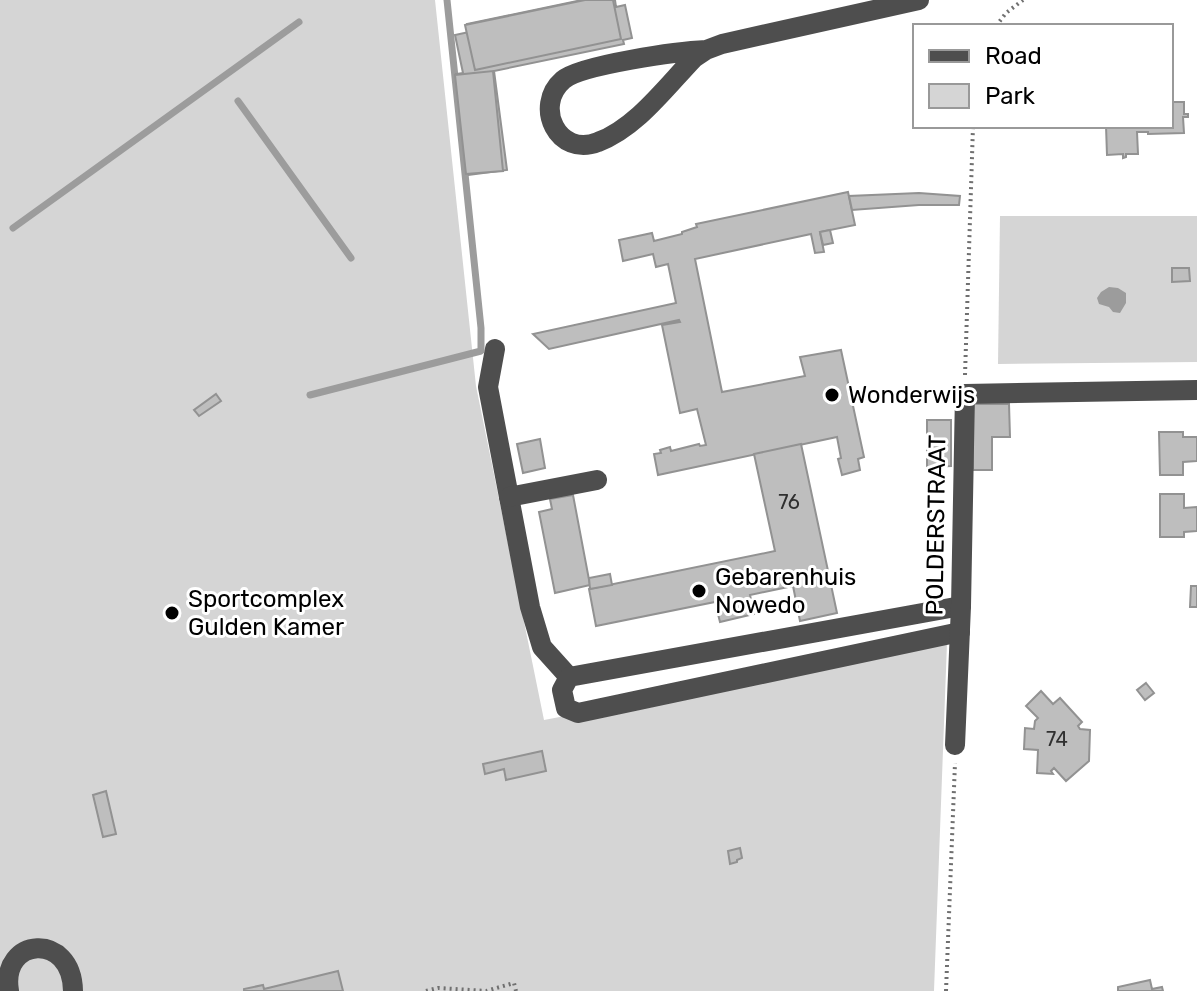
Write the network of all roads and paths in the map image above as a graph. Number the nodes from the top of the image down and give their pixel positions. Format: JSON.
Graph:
{"nodes":[{"id":1,"x":919,"y":0,"type":"edge"},
{"id":2,"x":1023,"y":0,"type":"edge"},
{"id":3,"x":998,"y":24,"type":"edge"},
{"id":4,"x":706,"y":50,"type":"junction"},
{"id":5,"x":973,"y":128,"type":"edge"},
{"id":6,"x":495,"y":349,"type":"dead end"},
{"id":7,"x":1197,"y":390,"type":"edge"},
{"id":8,"x":965,"y":394,"type":"junction"},
{"id":9,"x":597,"y":480,"type":"dead end"},
{"id":10,"x":509,"y":497,"type":"junction"},
{"id":11,"x":961,"y":606,"type":"junction"},
{"id":12,"x":960,"y":632,"type":"junction"},
{"id":13,"x":569,"y":677,"type":"junction"},
{"id":14,"x":955,"y":745,"type":"joint"},
{"id":15,"x":5,"y":959,"type":"edge"},
{"id":16,"x":9,"y":991,"type":"edge"},
{"id":17,"x":73,"y":991,"type":"edge"},
{"id":18,"x":426,"y":991,"type":"edge"},
{"id":19,"x":516,"y":991,"type":"edge"},
{"id":20,"x":946,"y":991,"type":"edge"}],
"edges":[{"from":1,"to":4,"type":"street"},
{"from":2,"to":3,"type":"path"},
{"from":4,"to":4,"type":"street"},
{"from":5,"to":8,"type":"path"},
{"from":6,"to":10,"type":"street"},
{"from":7,"to":8,"type":"street"},
{"from":8,"to":11,"type":"street","name":"POLDERSTRAAT"},
{"from":9,"to":10,"type":"street"},
{"from":10,"to":13,"type":"street"},
{"from":11,"to":12,"type":"street","name":"POLDERSTRAAT"},
{"from":11,"to":13,"type":"street"},
{"from":12,"to":13,"type":"street"},
{"from":12,"to":14,"type":"street","name":"POLDERSTRAAT"},
{"from":14,"to":20,"type":"path"},
{"from":15,"to":16,"type":"street"},
{"from":15,"to":17,"type":"street"},
{"from":18,"to":19,"type":"path"}]}
